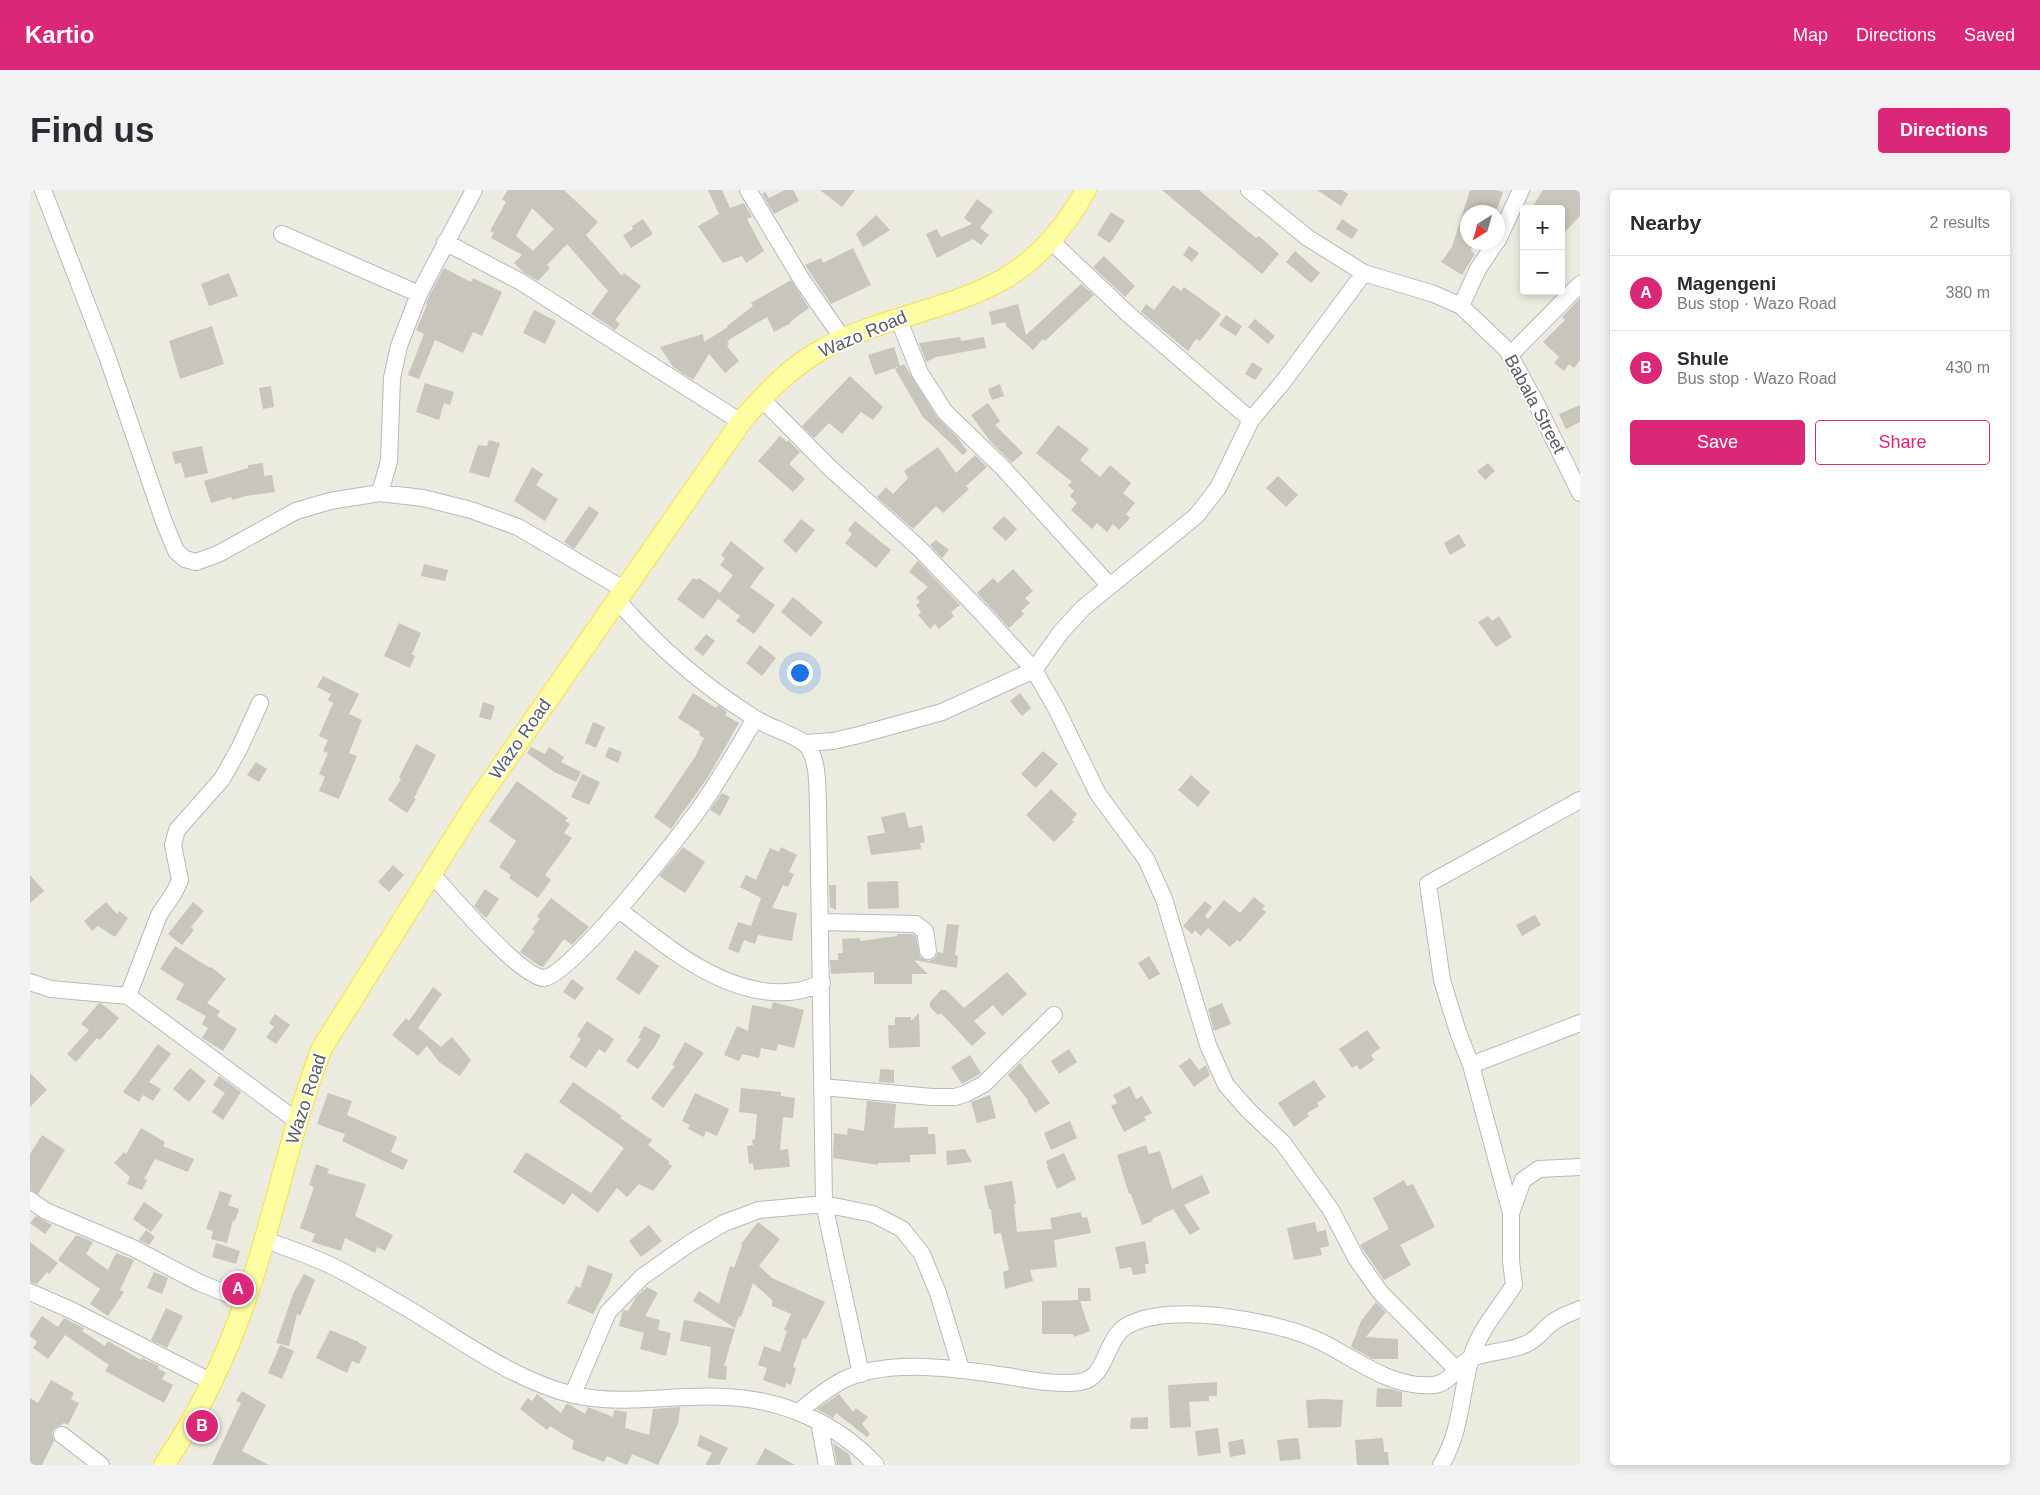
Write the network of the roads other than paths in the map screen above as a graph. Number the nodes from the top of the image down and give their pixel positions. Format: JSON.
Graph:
{"nodes":[{"id":1,"x":43,"y":190,"type":"edge"},
{"id":2,"x":474,"y":190,"type":"edge"},
{"id":3,"x":748,"y":190,"type":"edge"},
{"id":4,"x":1086,"y":190,"type":"edge"},
{"id":5,"x":1248,"y":190,"type":"edge"},
{"id":6,"x":1521,"y":190,"type":"edge"},
{"id":7,"x":1505,"y":224,"type":"edge"},
{"id":8,"x":282,"y":234,"type":"dead end"},
{"id":9,"x":1050,"y":241,"type":"junction"},
{"id":10,"x":445,"y":242,"type":"junction"},
{"id":11,"x":1491,"y":250,"type":"edge"},
{"id":12,"x":1364,"y":273,"type":"junction"},
{"id":13,"x":1580,"y":284,"type":"edge"},
{"id":14,"x":418,"y":294,"type":"junction"},
{"id":15,"x":1461,"y":306,"type":"junction"},
{"id":16,"x":898,"y":318,"type":"junction"},
{"id":17,"x":843,"y":339,"type":"junction"},
{"id":18,"x":1510,"y":356,"type":"junction"},
{"id":19,"x":761,"y":398,"type":"junction"},
{"id":20,"x":1251,"y":420,"type":"junction"},
{"id":21,"x":741,"y":422,"type":"junction"},
{"id":22,"x":380,"y":493,"type":"junction"},
{"id":23,"x":1580,"y":493,"type":"edge"},
{"id":24,"x":1108,"y":585,"type":"junction"},
{"id":25,"x":622,"y":596,"type":"junction"},
{"id":26,"x":1034,"y":670,"type":"junction"},
{"id":27,"x":260,"y":704,"type":"dead end"},
{"id":28,"x":755,"y":719,"type":"junction"},
{"id":29,"x":805,"y":743,"type":"junction"},
{"id":30,"x":1580,"y":800,"type":"edge"},
{"id":31,"x":431,"y":873,"type":"junction"},
{"id":32,"x":619,"y":910,"type":"junction"},
{"id":33,"x":821,"y":922,"type":"junction"},
{"id":34,"x":928,"y":950,"type":"dead end"},
{"id":35,"x":30,"y":982,"type":"edge"},
{"id":36,"x":822,"y":983,"type":"junction"},
{"id":37,"x":128,"y":996,"type":"junction"},
{"id":38,"x":1054,"y":1015,"type":"dead end"},
{"id":39,"x":1580,"y":1023,"type":"edge"},
{"id":40,"x":1471,"y":1065,"type":"junction"},
{"id":41,"x":822,"y":1087,"type":"junction"},
{"id":42,"x":297,"y":1121,"type":"junction"},
{"id":43,"x":1580,"y":1167,"type":"edge"},
{"id":44,"x":30,"y":1200,"type":"edge"},
{"id":45,"x":824,"y":1204,"type":"junction"},
{"id":46,"x":1511,"y":1213,"type":"junction"},
{"id":47,"x":264,"y":1239,"type":"junction"},
{"id":48,"x":30,"y":1292,"type":"edge"},
{"id":49,"x":245,"y":1301,"type":"junction"},
{"id":50,"x":1580,"y":1309,"type":"edge"},
{"id":51,"x":1471,"y":1358,"type":"junction"},
{"id":52,"x":961,"y":1369,"type":"junction"},
{"id":53,"x":1457,"y":1370,"type":"junction"},
{"id":54,"x":861,"y":1374,"type":"junction"},
{"id":55,"x":212,"y":1382,"type":"junction"},
{"id":56,"x":1443,"y":1383,"type":"junction"},
{"id":57,"x":573,"y":1394,"type":"junction"},
{"id":58,"x":1463,"y":1400,"type":"junction"},
{"id":59,"x":799,"y":1412,"type":"junction"},
{"id":60,"x":819,"y":1422,"type":"junction"},
{"id":61,"x":62,"y":1435,"type":"dead end"},
{"id":62,"x":101,"y":1465,"type":"edge"},
{"id":63,"x":164,"y":1465,"type":"edge"},
{"id":64,"x":827,"y":1465,"type":"edge"},
{"id":65,"x":876,"y":1465,"type":"edge"},
{"id":66,"x":1441,"y":1465,"type":"edge"}],
"edges":[{"from":1,"to":22,"type":"street"},
{"from":2,"to":10,"type":"street"},
{"from":3,"to":17,"type":"street"},
{"from":4,"to":9,"type":"main road","name":"Wazo Road"},
{"from":5,"to":12,"type":"street","name":"Babala Street"},
{"from":6,"to":7,"type":"street"},
{"from":8,"to":14,"type":"street"},
{"from":9,"to":16,"type":"main road","name":"Wazo Road"},
{"from":9,"to":20,"type":"street"},
{"from":10,"to":14,"type":"street"},
{"from":10,"to":21,"type":"street"},
{"from":11,"to":15,"type":"street"},
{"from":12,"to":15,"type":"street","name":"Babala Street"},
{"from":12,"to":20,"type":"street"},
{"from":13,"to":18,"type":"street"},
{"from":14,"to":22,"type":"street"},
{"from":15,"to":18,"type":"street","name":"Babala Street"},
{"from":16,"to":17,"type":"main road","name":"Wazo Road"},
{"from":16,"to":24,"type":"street"},
{"from":17,"to":19,"type":"main road","name":"Wazo Road"},
{"from":18,"to":23,"type":"street","name":"Babala Street"},
{"from":19,"to":21,"type":"main road","name":"Wazo Road"},
{"from":19,"to":26,"type":"street"},
{"from":20,"to":24,"type":"street"},
{"from":21,"to":25,"type":"main road","name":"Wazo Road"},
{"from":22,"to":25,"type":"street"},
{"from":24,"to":26,"type":"street"},
{"from":25,"to":28,"type":"street"},
{"from":25,"to":31,"type":"main road","name":"Wazo Road"},
{"from":26,"to":29,"type":"street"},
{"from":26,"to":53,"type":"street"},
{"from":27,"to":37,"type":"street"},
{"from":28,"to":29,"type":"street"},
{"from":28,"to":32,"type":"street"},
{"from":29,"to":33,"type":"street"},
{"from":30,"to":40,"type":"street"},
{"from":31,"to":32,"type":"street"},
{"from":31,"to":42,"type":"main road","name":"Wazo Road"},
{"from":32,"to":36,"type":"street"},
{"from":33,"to":34,"type":"street"},
{"from":33,"to":36,"type":"street"},
{"from":35,"to":37,"type":"street"},
{"from":36,"to":41,"type":"street"},
{"from":37,"to":42,"type":"street"},
{"from":38,"to":41,"type":"street"},
{"from":39,"to":40,"type":"street"},
{"from":40,"to":46,"type":"street"},
{"from":41,"to":45,"type":"street"},
{"from":42,"to":47,"type":"main road","name":"Wazo Road"},
{"from":43,"to":46,"type":"street"},
{"from":44,"to":49,"type":"street"},
{"from":45,"to":52,"type":"street"},
{"from":45,"to":54,"type":"street"},
{"from":45,"to":57,"type":"street"},
{"from":46,"to":51,"type":"street"},
{"from":47,"to":49,"type":"main road","name":"Wazo Road"},
{"from":47,"to":57,"type":"street"},
{"from":48,"to":55,"type":"street"},
{"from":49,"to":55,"type":"main road","name":"Wazo Road"},
{"from":50,"to":51,"type":"street"},
{"from":51,"to":53,"type":"street"},
{"from":51,"to":58,"type":"street"},
{"from":52,"to":54,"type":"street"},
{"from":52,"to":56,"type":"street"},
{"from":53,"to":56,"type":"street"},
{"from":54,"to":59,"type":"street"},
{"from":55,"to":63,"type":"main road","name":"Wazo Road"},
{"from":56,"to":58,"type":"street"},
{"from":57,"to":59,"type":"street"},
{"from":58,"to":66,"type":"street"},
{"from":59,"to":60,"type":"street"},
{"from":60,"to":64,"type":"street"},
{"from":60,"to":65,"type":"street"},
{"from":61,"to":62,"type":"street"}]}
